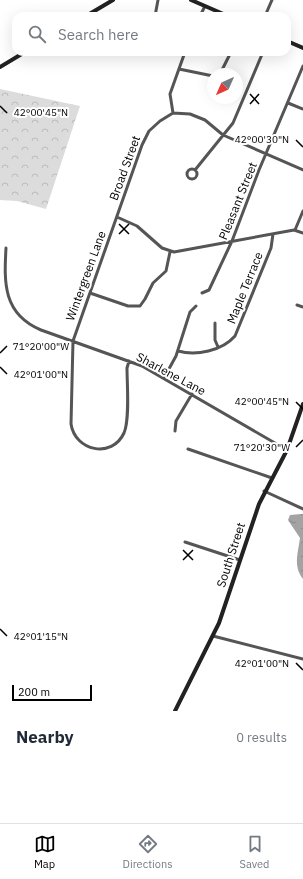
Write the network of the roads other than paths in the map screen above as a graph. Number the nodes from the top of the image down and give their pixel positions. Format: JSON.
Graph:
{"nodes":[{"id":1,"x":114,"y":0,"type":"edge"},
{"id":2,"x":158,"y":0,"type":"edge"},
{"id":3,"x":272,"y":0,"type":"edge"},
{"id":4,"x":195,"y":1,"type":"edge"},
{"id":5,"x":205,"y":6,"type":"junction"},
{"id":6,"x":93,"y":12,"type":"edge"},
{"id":7,"x":156,"y":12,"type":"edge"},
{"id":8,"x":202,"y":12,"type":"edge"},
{"id":9,"x":219,"y":12,"type":"edge"},
{"id":10,"x":267,"y":12,"type":"edge"},
{"id":11,"x":291,"y":43,"type":"edge"},
{"id":12,"x":303,"y":48,"type":"edge"},
{"id":13,"x":18,"y":56,"type":"edge"},
{"id":14,"x":184,"y":56,"type":"edge"},
{"id":15,"x":229,"y":56,"type":"edge"},
{"id":16,"x":262,"y":56,"type":"edge"},
{"id":17,"x":303,"y":66,"type":"edge"},
{"id":18,"x":0,"y":67,"type":"edge"},
{"id":19,"x":223,"y":68,"type":"edge"},
{"id":20,"x":179,"y":70,"type":"junction"},
{"id":21,"x":207,"y":75,"type":"edge"},
{"id":22,"x":288,"y":103,"type":"junction"},
{"id":23,"x":303,"y":109,"type":"edge"},
{"id":24,"x":173,"y":114,"type":"junction"},
{"id":25,"x":223,"y":135,"type":"junction"},
{"id":26,"x":266,"y":154,"type":"junction"},
{"id":27,"x":195,"y":170,"type":"dead end"},
{"id":28,"x":303,"y":170,"type":"edge"},
{"id":29,"x":303,"y":211,"type":"edge"},
{"id":30,"x":117,"y":217,"type":"junction"},
{"id":31,"x":295,"y":230,"type":"junction"},
{"id":32,"x":303,"y":233,"type":"edge"},
{"id":33,"x":272,"y":234,"type":"junction"},
{"id":34,"x":232,"y":241,"type":"junction"},
{"id":35,"x":6,"y":248,"type":"dead end"},
{"id":36,"x":170,"y":252,"type":"junction"},
{"id":37,"x":90,"y":293,"type":"junction"},
{"id":38,"x":202,"y":293,"type":"dead end"},
{"id":39,"x":297,"y":305,"type":"dead end"},
{"id":40,"x":196,"y":306,"type":"dead end"},
{"id":41,"x":303,"y":307,"type":"edge"},
{"id":42,"x":215,"y":323,"type":"dead end"},
{"id":43,"x":72,"y":341,"type":"junction"},
{"id":44,"x":218,"y":347,"type":"junction"},
{"id":45,"x":178,"y":351,"type":"junction"},
{"id":46,"x":129,"y":361,"type":"junction"},
{"id":47,"x":164,"y":378,"type":"junction"},
{"id":48,"x":192,"y":394,"type":"junction"},
{"id":49,"x":303,"y":406,"type":"edge"},
{"id":50,"x":175,"y":431,"type":"dead end"},
{"id":51,"x":188,"y":449,"type":"dead end"},
{"id":52,"x":287,"y":450,"type":"junction"},
{"id":53,"x":272,"y":478,"type":"junction"},
{"id":54,"x":264,"y":491,"type":"junction"},
{"id":55,"x":303,"y":509,"type":"edge"},
{"id":56,"x":185,"y":542,"type":"dead end"},
{"id":57,"x":240,"y":560,"type":"junction"},
{"id":58,"x":213,"y":636,"type":"junction"},
{"id":59,"x":303,"y":659,"type":"edge"},
{"id":60,"x":175,"y":711,"type":"edge"}],
"edges":[{"from":1,"to":6,"type":"main road"},
{"from":2,"to":7,"type":"street"},
{"from":3,"to":10,"type":"street"},
{"from":4,"to":5,"type":"main road"},
{"from":5,"to":8,"type":"street"},
{"from":5,"to":9,"type":"main road"},
{"from":11,"to":12,"type":"main road"},
{"from":13,"to":18,"type":"main road"},
{"from":14,"to":20,"type":"street"},
{"from":15,"to":19,"type":"street"},
{"from":16,"to":25,"type":"street"},
{"from":17,"to":22,"type":"street","name":"Pleasant Street"},
{"from":20,"to":21,"type":"street"},
{"from":20,"to":24,"type":"street"},
{"from":22,"to":23,"type":"street"},
{"from":22,"to":26,"type":"street","name":"Pleasant Street"},
{"from":24,"to":25,"type":"street"},
{"from":24,"to":30,"type":"street","name":"Broad Street"},
{"from":25,"to":26,"type":"street"},
{"from":25,"to":27,"type":"street"},
{"from":26,"to":28,"type":"street"},
{"from":26,"to":34,"type":"street","name":"Pleasant Street"},
{"from":29,"to":31,"type":"street"},
{"from":30,"to":36,"type":"street"},
{"from":30,"to":37,"type":"street","name":"Wintergreen Lane"},
{"from":31,"to":32,"type":"street"},
{"from":31,"to":33,"type":"street"},
{"from":33,"to":34,"type":"street"},
{"from":33,"to":44,"type":"street","name":"Maple Terrace"},
{"from":34,"to":36,"type":"street"},
{"from":34,"to":38,"type":"street","name":"Pleasant Street"},
{"from":35,"to":43,"type":"street","name":"Sharlene Lane"},
{"from":36,"to":37,"type":"street"},
{"from":37,"to":43,"type":"street","name":"Wintergreen Lane"},
{"from":39,"to":41,"type":"street"},
{"from":40,"to":45,"type":"street"},
{"from":42,"to":44,"type":"street"},
{"from":43,"to":46,"type":"street","name":"Sharlene Lane"},
{"from":43,"to":46,"type":"street"},
{"from":44,"to":45,"type":"street","name":"Maple Terrace"},
{"from":45,"to":47,"type":"street"},
{"from":46,"to":47,"type":"street","name":"Sharlene Lane"},
{"from":47,"to":48,"type":"street","name":"Sharlene Lane"},
{"from":48,"to":50,"type":"street"},
{"from":48,"to":52,"type":"street","name":"Sharlene Lane"},
{"from":49,"to":52,"type":"main road","name":"South Street"},
{"from":51,"to":53,"type":"street"},
{"from":52,"to":53,"type":"main road","name":"South Street"},
{"from":53,"to":54,"type":"main road","name":"South Street"},
{"from":54,"to":55,"type":"street"},
{"from":54,"to":57,"type":"main road","name":"South Street"},
{"from":56,"to":57,"type":"street"},
{"from":57,"to":58,"type":"main road","name":"South Street"},
{"from":58,"to":59,"type":"street"},
{"from":58,"to":60,"type":"main road","name":"South Street"}]}
